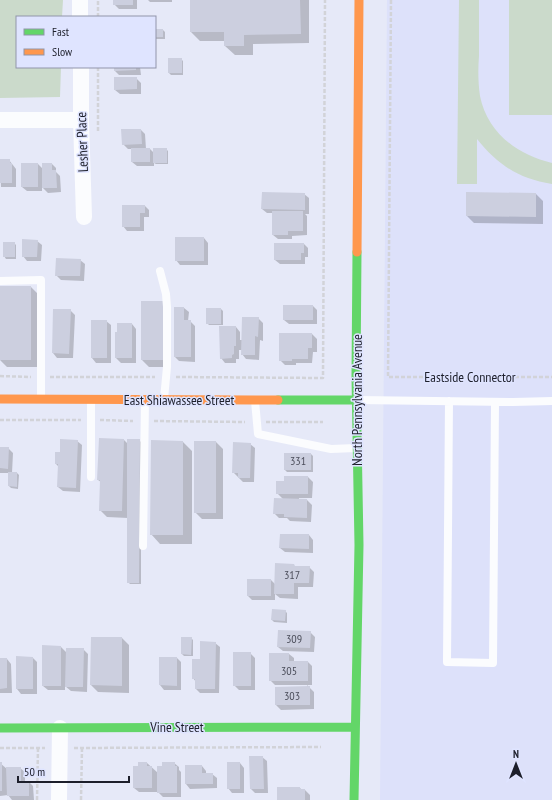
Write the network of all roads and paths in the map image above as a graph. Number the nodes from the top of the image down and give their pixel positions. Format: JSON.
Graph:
{"nodes":[{"id":1,"x":80,"y":0,"type":"edge"},
{"id":2,"x":98,"y":0,"type":"edge"},
{"id":3,"x":325,"y":0,"type":"edge"},
{"id":4,"x":359,"y":0,"type":"edge"},
{"id":5,"x":391,"y":0,"type":"edge"},
{"id":6,"x":80,"y":16,"type":"edge"},
{"id":7,"x":98,"y":16,"type":"edge"},
{"id":8,"x":80,"y":68,"type":"edge"},
{"id":9,"x":0,"y":120,"type":"edge"},
{"id":10,"x":81,"y":120,"type":"junction"},
{"id":11,"x":84,"y":217,"type":"dead end"},
{"id":12,"x":160,"y":271,"type":"dead end"},
{"id":13,"x":0,"y":280,"type":"edge"},
{"id":14,"x":552,"y":377,"type":"edge"},
{"id":15,"x":323,"y":378,"type":"dead end"},
{"id":16,"x":0,"y":399,"type":"edge"},
{"id":17,"x":41,"y":399,"type":"junction"},
{"id":18,"x":91,"y":399,"type":"junction"},
{"id":19,"x":145,"y":400,"type":"junction"},
{"id":20,"x":164,"y":400,"type":"junction"},
{"id":21,"x":255,"y":400,"type":"junction"},
{"id":22,"x":357,"y":400,"type":"junction"},
{"id":23,"x":449,"y":401,"type":"junction"},
{"id":24,"x":552,"y":401,"type":"edge"},
{"id":25,"x":495,"y":402,"type":"junction"},
{"id":26,"x":0,"y":420,"type":"edge"},
{"id":27,"x":91,"y":420,"type":"junction"},
{"id":28,"x":145,"y":421,"type":"junction"},
{"id":29,"x":257,"y":422,"type":"junction"},
{"id":30,"x":323,"y":422,"type":"dead end"},
{"id":31,"x":357,"y":448,"type":"junction"},
{"id":32,"x":91,"y":477,"type":"dead end"},
{"id":33,"x":143,"y":546,"type":"dead end"},
{"id":34,"x":355,"y":727,"type":"junction"},
{"id":35,"x":0,"y":728,"type":"edge"},
{"id":36,"x":60,"y":728,"type":"junction"},
{"id":37,"x":321,"y":747,"type":"dead end"},
{"id":38,"x":0,"y":748,"type":"edge"},
{"id":39,"x":38,"y":748,"type":"junction"},
{"id":40,"x":60,"y":748,"type":"junction"},
{"id":41,"x":82,"y":748,"type":"junction"},
{"id":42,"x":37,"y":800,"type":"edge"},
{"id":43,"x":59,"y":800,"type":"edge"},
{"id":44,"x":81,"y":800,"type":"edge"},
{"id":45,"x":354,"y":800,"type":"edge"}],
"edges":[{"from":1,"to":6,"type":"street"},
{"from":2,"to":7,"type":"path"},
{"from":3,"to":15,"type":"path"},
{"from":4,"to":22,"type":"main road","name":"North Pennsylvania Avenue"},
{"from":5,"to":14,"type":"path","name":"Eastside Connector"},
{"from":8,"to":10,"type":"street","name":"Lesher Place"},
{"from":9,"to":10,"type":"street"},
{"from":10,"to":11,"type":"street","name":"Lesher Place"},
{"from":12,"to":20,"type":"lane"},
{"from":13,"to":17,"type":"lane"},
{"from":16,"to":17,"type":"main road","name":"East Shiawassee Street"},
{"from":17,"to":18,"type":"main road","name":"East Shiawassee Street"},
{"from":18,"to":19,"type":"main road","name":"East Shiawassee Street"},
{"from":18,"to":27,"type":"lane"},
{"from":19,"to":20,"type":"main road","name":"East Shiawassee Street"},
{"from":19,"to":28,"type":"lane"},
{"from":20,"to":21,"type":"main road","name":"East Shiawassee Street"},
{"from":21,"to":22,"type":"main road","name":"East Shiawassee Street"},
{"from":21,"to":29,"type":"lane"},
{"from":22,"to":23,"type":"lane"},
{"from":22,"to":31,"type":"main road","name":"North Pennsylvania Avenue"},
{"from":23,"to":25,"type":"lane"},
{"from":23,"to":25,"type":"lane"},
{"from":24,"to":25,"type":"lane"},
{"from":26,"to":27,"type":"path"},
{"from":27,"to":28,"type":"path"},
{"from":27,"to":32,"type":"lane"},
{"from":28,"to":29,"type":"path"},
{"from":28,"to":33,"type":"lane"},
{"from":29,"to":30,"type":"path"},
{"from":29,"to":31,"type":"lane"},
{"from":31,"to":34,"type":"main road","name":"North Pennsylvania Avenue"},
{"from":34,"to":36,"type":"main road","name":"Vine Street"},
{"from":34,"to":45,"type":"main road","name":"North Pennsylvania Avenue"},
{"from":35,"to":36,"type":"main road","name":"Vine Street"},
{"from":36,"to":40,"type":"street"},
{"from":37,"to":41,"type":"path"},
{"from":38,"to":39,"type":"path"},
{"from":39,"to":40,"type":"path"},
{"from":39,"to":42,"type":"path"},
{"from":40,"to":41,"type":"path"},
{"from":40,"to":43,"type":"street"},
{"from":41,"to":44,"type":"path"}]}
